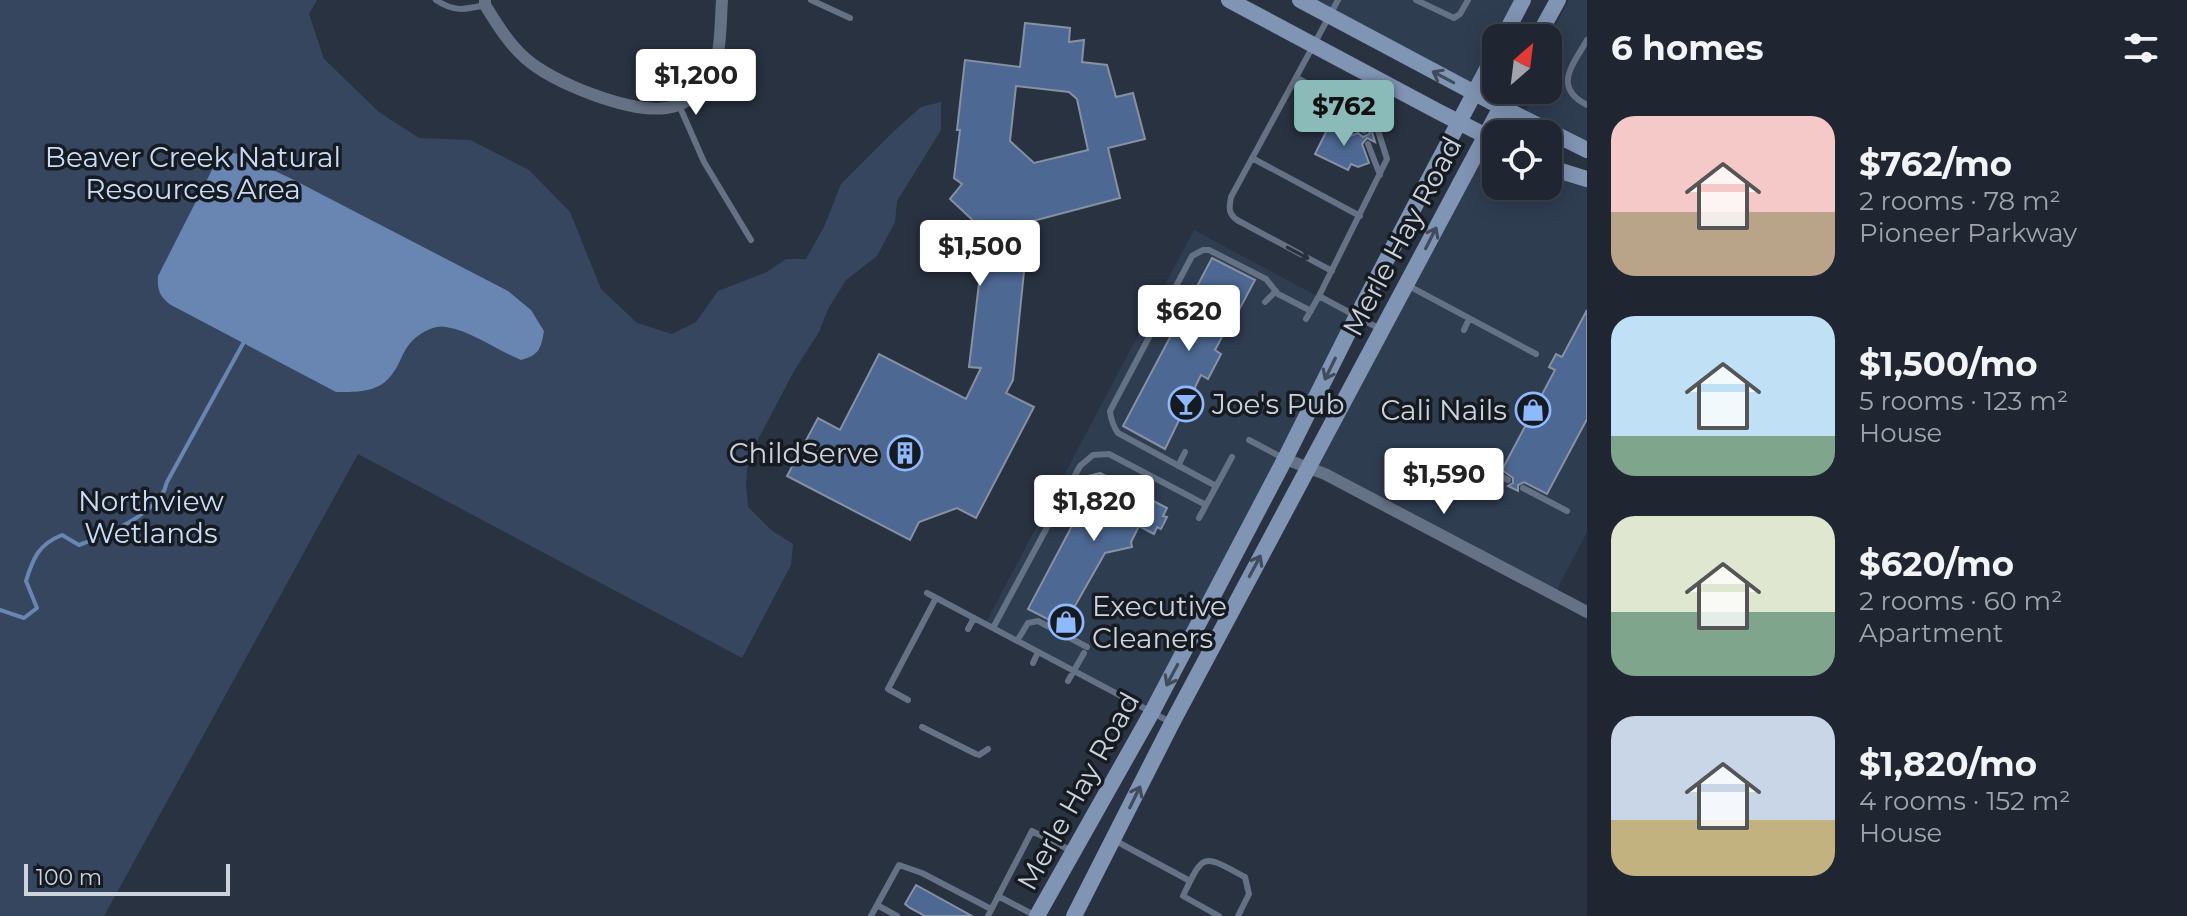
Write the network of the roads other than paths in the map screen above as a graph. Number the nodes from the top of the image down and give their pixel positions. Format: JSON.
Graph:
{"nodes":[{"id":1,"x":436,"y":0,"type":"edge"},
{"id":2,"x":722,"y":0,"type":"edge"},
{"id":3,"x":811,"y":0,"type":"edge"},
{"id":4,"x":1229,"y":0,"type":"edge"},
{"id":5,"x":1300,"y":0,"type":"edge"},
{"id":6,"x":1338,"y":0,"type":"edge"},
{"id":7,"x":1416,"y":0,"type":"edge"},
{"id":8,"x":1441,"y":0,"type":"edge"},
{"id":9,"x":1468,"y":0,"type":"edge"},
{"id":10,"x":1523,"y":0,"type":"edge"},
{"id":11,"x":1558,"y":0,"type":"edge"},
{"id":12,"x":485,"y":2,"type":"edge"},
{"id":13,"x":1425,"y":2,"type":"edge"},
{"id":14,"x":1436,"y":10,"type":"junction"},
{"id":15,"x":1330,"y":16,"type":"junction"},
{"id":16,"x":850,"y":18,"type":"dead end"},
{"id":17,"x":1510,"y":24,"type":"edge"},
{"id":18,"x":1545,"y":24,"type":"edge"},
{"id":19,"x":1587,"y":40,"type":"edge"},
{"id":20,"x":1314,"y":46,"type":"junction"},
{"id":21,"x":1297,"y":78,"type":"junction"},
{"id":22,"x":1482,"y":78,"type":"edge"},
{"id":23,"x":1474,"y":93,"type":"junction"},
{"id":24,"x":1503,"y":104,"type":"edge"},
{"id":25,"x":679,"y":105,"type":"junction"},
{"id":26,"x":1587,"y":105,"type":"edge"},
{"id":27,"x":1501,"y":107,"type":"junction"},
{"id":28,"x":1358,"y":111,"type":"junction"},
{"id":29,"x":1496,"y":120,"type":"edge"},
{"id":30,"x":1459,"y":122,"type":"junction"},
{"id":31,"x":1364,"y":131,"type":"dead end"},
{"id":32,"x":1482,"y":134,"type":"edge"},
{"id":33,"x":1368,"y":144,"type":"dead end"},
{"id":34,"x":1587,"y":150,"type":"edge"},
{"id":35,"x":1482,"y":152,"type":"edge"},
{"id":36,"x":1252,"y":158,"type":"junction"},
{"id":37,"x":1562,"y":171,"type":"edge"},
{"id":38,"x":1380,"y":175,"type":"junction"},
{"id":39,"x":1587,"y":179,"type":"edge"},
{"id":40,"x":1360,"y":216,"type":"junction"},
{"id":41,"x":751,"y":240,"type":"dead end"},
{"id":42,"x":1332,"y":271,"type":"junction"},
{"id":43,"x":1407,"y":285,"type":"junction"},
{"id":44,"x":1276,"y":291,"type":"junction"},
{"id":45,"x":1319,"y":296,"type":"junction"},
{"id":46,"x":1265,"y":302,"type":"dead end"},
{"id":47,"x":1311,"y":311,"type":"junction"},
{"id":48,"x":1356,"y":317,"type":"junction"},
{"id":49,"x":1306,"y":319,"type":"dead end"},
{"id":50,"x":1469,"y":319,"type":"junction"},
{"id":51,"x":1382,"y":330,"type":"junction"},
{"id":52,"x":1464,"y":330,"type":"dead end"},
{"id":53,"x":1536,"y":354,"type":"dead end"},
{"id":54,"x":1249,"y":440,"type":"dead end"},
{"id":55,"x":1185,"y":452,"type":"dead end"},
{"id":56,"x":1232,"y":457,"type":"dead end"},
{"id":57,"x":1285,"y":459,"type":"junction"},
{"id":58,"x":1478,"y":464,"type":"dead end"},
{"id":59,"x":1178,"y":466,"type":"junction"},
{"id":60,"x":1308,"y":467,"type":"junction"},
{"id":61,"x":1508,"y":480,"type":"dead end"},
{"id":62,"x":1216,"y":486,"type":"junction"},
{"id":63,"x":1523,"y":488,"type":"dead end"},
{"id":64,"x":1206,"y":505,"type":"junction"},
{"id":65,"x":1567,"y":511,"type":"dead end"},
{"id":66,"x":1199,"y":518,"type":"dead end"},
{"id":67,"x":927,"y":593,"type":"dead end"},
{"id":68,"x":936,"y":598,"type":"junction"},
{"id":69,"x":1587,"y":612,"type":"edge"},
{"id":70,"x":974,"y":618,"type":"junction"},
{"id":71,"x":993,"y":628,"type":"junction"},
{"id":72,"x":968,"y":629,"type":"dead end"},
{"id":73,"x":1017,"y":641,"type":"junction"},
{"id":74,"x":900,"y":642,"type":"dead end"},
{"id":75,"x":910,"y":647,"type":"junction"},
{"id":76,"x":1038,"y":652,"type":"junction"},
{"id":77,"x":1033,"y":663,"type":"dead end"},
{"id":78,"x":1075,"y":671,"type":"junction"},
{"id":79,"x":883,"y":674,"type":"dead end"},
{"id":80,"x":893,"y":679,"type":"junction"},
{"id":81,"x":1068,"y":681,"type":"dead end"},
{"id":82,"x":908,"y":700,"type":"dead end"},
{"id":83,"x":1152,"y":712,"type":"junction"},
{"id":84,"x":1172,"y":723,"type":"junction"},
{"id":85,"x":922,"y":727,"type":"dead end"},
{"id":86,"x":988,"y":749,"type":"dead end"},
{"id":87,"x":1114,"y":840,"type":"junction"},
{"id":88,"x":1072,"y":851,"type":"junction"},
{"id":89,"x":1190,"y":881,"type":"junction"},
{"id":90,"x":998,"y":896,"type":"junction"},
{"id":91,"x":877,"y":905,"type":"junction"},
{"id":92,"x":990,"y":913,"type":"edge"},
{"id":93,"x":871,"y":916,"type":"edge"},
{"id":94,"x":897,"y":916,"type":"edge"},
{"id":95,"x":1036,"y":916,"type":"edge"},
{"id":96,"x":1074,"y":916,"type":"edge"},
{"id":97,"x":1219,"y":916,"type":"edge"},
{"id":98,"x":1238,"y":916,"type":"edge"}],
"edges":[{"from":1,"to":12,"type":"lane"},
{"from":2,"to":25,"type":"street"},
{"from":3,"to":16,"type":"lane"},
{"from":4,"to":20,"type":"main road"},
{"from":5,"to":15,"type":"main road"},
{"from":6,"to":15,"type":"lane"},
{"from":7,"to":13,"type":"lane"},
{"from":8,"to":14,"type":"lane"},
{"from":9,"to":14,"type":"lane"},
{"from":10,"to":17,"type":"main road"},
{"from":11,"to":18,"type":"main road"},
{"from":12,"to":25,"type":"street"},
{"from":13,"to":14,"type":"lane"},
{"from":15,"to":20,"type":"lane"},
{"from":23,"to":15,"type":"main road","one_way":true},
{"from":19,"to":26,"type":"lane"},
{"from":20,"to":21,"type":"lane"},
{"from":20,"to":30,"type":"main road"},
{"from":21,"to":28,"type":"lane"},
{"from":21,"to":36,"type":"lane"},
{"from":22,"to":23,"type":"main road","name":"Merle Hay Road"},
{"from":23,"to":27,"type":"main road"},
{"from":23,"to":30,"type":"main road","name":"Merle Hay Road"},
{"from":24,"to":27,"type":"main road","name":"Merle Hay Road"},
{"from":25,"to":41,"type":"lane"},
{"from":27,"to":29,"type":"main road","name":"Merle Hay Road"},
{"from":27,"to":34,"type":"main road"},
{"from":28,"to":31,"type":"lane"},
{"from":28,"to":38,"type":"lane"},
{"from":30,"to":32,"type":"main road"},
{"from":30,"to":48,"type":"main road","name":"Merle Hay Road"},
{"from":33,"to":38,"type":"lane"},
{"from":43,"to":35,"type":"main road","name":"Merle Hay Road","one_way":true},
{"from":36,"to":40,"type":"lane"},
{"from":36,"to":42,"type":"lane","one_way":true},
{"from":37,"to":39,"type":"main road"},
{"from":38,"to":40,"type":"lane"},
{"from":40,"to":42,"type":"lane"},
{"from":42,"to":45,"type":"lane"},
{"from":43,"to":50,"type":"lane"},
{"from":43,"to":51,"type":"main road","name":"Merle Hay Road"},
{"from":44,"to":46,"type":"lane"},
{"from":44,"to":47,"type":"lane"},
{"from":44,"to":59,"type":"lane"},
{"from":45,"to":47,"type":"lane"},
{"from":45,"to":48,"type":"lane"},
{"from":47,"to":49,"type":"lane"},
{"from":48,"to":51,"type":"lane"},
{"from":48,"to":57,"type":"main road","name":"Merle Hay Road","one_way":true},
{"from":50,"to":52,"type":"lane"},
{"from":50,"to":53,"type":"lane"},
{"from":51,"to":60,"type":"main road","name":"Merle Hay Road"},
{"from":54,"to":57,"type":"lane"},
{"from":55,"to":59,"type":"lane"},
{"from":56,"to":62,"type":"lane"},
{"from":57,"to":60,"type":"street"},
{"from":57,"to":83,"type":"main road","name":"Merle Hay Road","one_way":true},
{"from":58,"to":61,"type":"lane"},
{"from":59,"to":62,"type":"lane"},
{"from":60,"to":69,"type":"street"},
{"from":84,"to":60,"type":"main road","name":"Merle Hay Road","one_way":true},
{"from":62,"to":64,"type":"lane"},
{"from":63,"to":65,"type":"lane"},
{"from":64,"to":66,"type":"lane"},
{"from":64,"to":71,"type":"lane"},
{"from":67,"to":68,"type":"lane"},
{"from":68,"to":70,"type":"lane"},
{"from":68,"to":75,"type":"lane"},
{"from":70,"to":71,"type":"lane"},
{"from":70,"to":72,"type":"lane"},
{"from":71,"to":73,"type":"lane"},
{"from":73,"to":76,"type":"lane"},
{"from":73,"to":78,"type":"lane"},
{"from":74,"to":75,"type":"lane"},
{"from":75,"to":80,"type":"lane"},
{"from":76,"to":77,"type":"lane"},
{"from":76,"to":78,"type":"lane"},
{"from":78,"to":81,"type":"lane"},
{"from":78,"to":83,"type":"lane"},
{"from":79,"to":80,"type":"lane"},
{"from":80,"to":82,"type":"lane"},
{"from":83,"to":84,"type":"lane"},
{"from":83,"to":88,"type":"main road","name":"Merle Hay Road"},
{"from":87,"to":84,"type":"main road","name":"Merle Hay Road","one_way":true},
{"from":85,"to":86,"type":"lane"},
{"from":87,"to":89,"type":"lane"},
{"from":87,"to":96,"type":"main road","name":"Merle Hay Road"},
{"from":88,"to":90,"type":"lane"},
{"from":88,"to":95,"type":"main road","name":"Merle Hay Road"},
{"from":89,"to":97,"type":"lane"},
{"from":89,"to":98,"type":"lane"},
{"from":90,"to":92,"type":"lane"},
{"from":90,"to":95,"type":"lane"},
{"from":91,"to":92,"type":"lane"},
{"from":91,"to":93,"type":"lane"},
{"from":91,"to":94,"type":"lane"}]}
